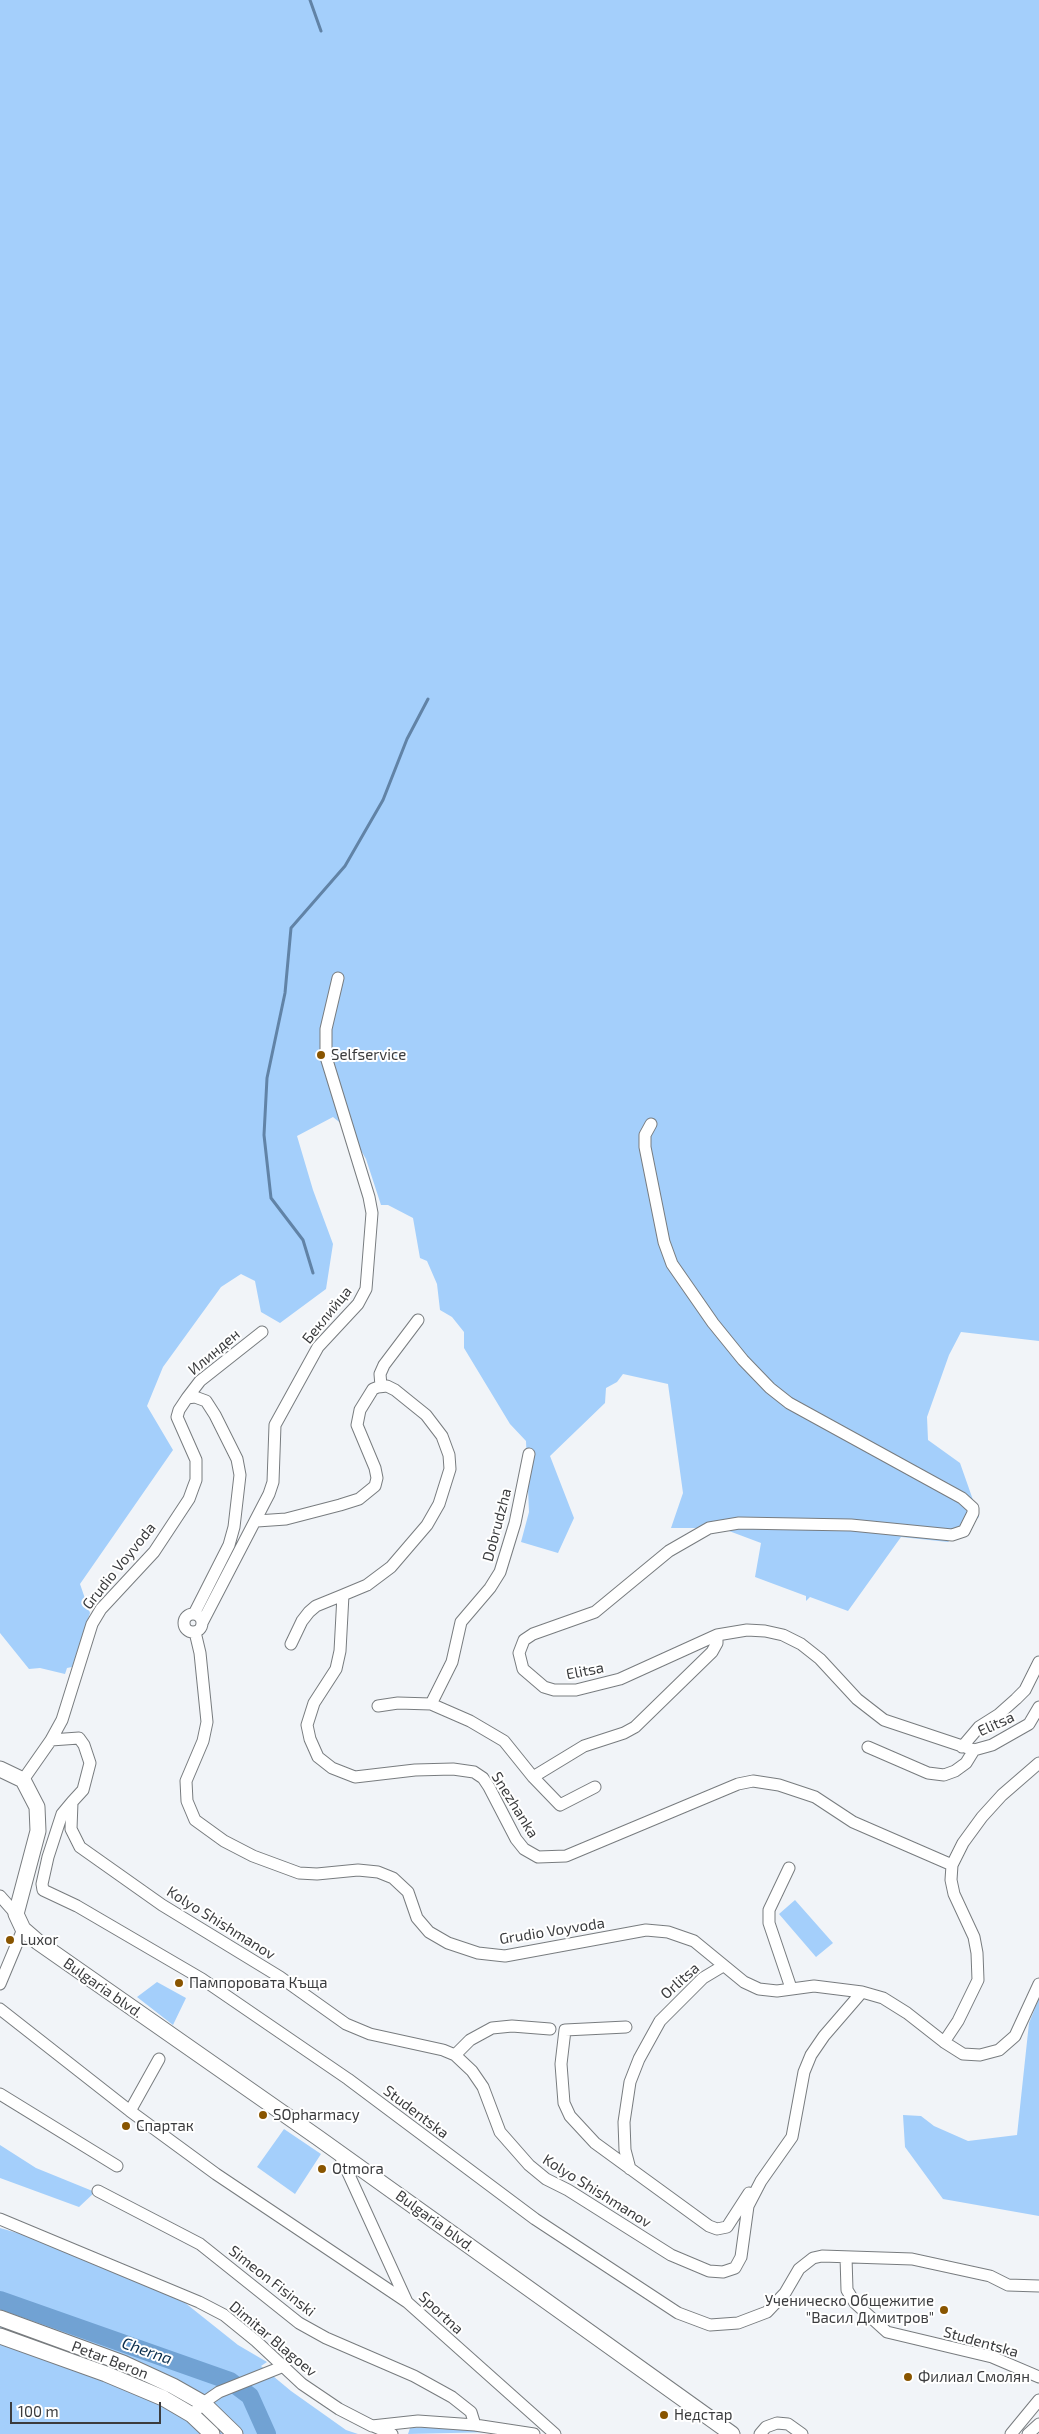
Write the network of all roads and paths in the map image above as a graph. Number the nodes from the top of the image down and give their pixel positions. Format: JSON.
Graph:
{"nodes":[{"id":1,"x":338,"y":978,"type":"dead end"},
{"id":2,"x":651,"y":1124,"type":"dead end"},
{"id":3,"x":418,"y":1320,"type":"dead end"},
{"id":4,"x":262,"y":1332,"type":"dead end"},
{"id":5,"x":381,"y":1386,"type":"junction"},
{"id":6,"x":187,"y":1398,"type":"junction"},
{"id":7,"x":529,"y":1454,"type":"dead end"},
{"id":8,"x":257,"y":1521,"type":"junction"},
{"id":9,"x":343,"y":1595,"type":"junction"},
{"id":10,"x":194,"y":1614,"type":"junction"},
{"id":11,"x":202,"y":1623,"type":"junction"},
{"id":12,"x":194,"y":1632,"type":"junction"},
{"id":13,"x":717,"y":1635,"type":"junction"},
{"id":14,"x":291,"y":1644,"type":"dead end"},
{"id":15,"x":1039,"y":1662,"type":"edge"},
{"id":16,"x":431,"y":1704,"type":"junction"},
{"id":17,"x":378,"y":1706,"type":"dead end"},
{"id":18,"x":1039,"y":1707,"type":"edge"},
{"id":19,"x":51,"y":1740,"type":"junction"},
{"id":20,"x":962,"y":1746,"type":"junction"},
{"id":21,"x":868,"y":1747,"type":"dead end"},
{"id":22,"x":974,"y":1750,"type":"junction"},
{"id":23,"x":1039,"y":1763,"type":"edge"},
{"id":24,"x":0,"y":1769,"type":"edge"},
{"id":25,"x":533,"y":1778,"type":"junction"},
{"id":26,"x":25,"y":1783,"type":"junction"},
{"id":27,"x":595,"y":1787,"type":"dead end"},
{"id":28,"x":72,"y":1802,"type":"junction"},
{"id":29,"x":952,"y":1865,"type":"junction"},
{"id":30,"x":789,"y":1868,"type":"dead end"},
{"id":31,"x":0,"y":1896,"type":"edge"},
{"id":32,"x":16,"y":1914,"type":"junction"},
{"id":33,"x":23,"y":1929,"type":"junction"},
{"id":34,"x":723,"y":1966,"type":"junction"},
{"id":35,"x":0,"y":1984,"type":"edge"},
{"id":36,"x":1039,"y":1984,"type":"edge"},
{"id":37,"x":791,"y":1988,"type":"junction"},
{"id":38,"x":862,"y":1992,"type":"junction"},
{"id":39,"x":0,"y":2010,"type":"edge"},
{"id":40,"x":626,"y":2027,"type":"dead end"},
{"id":41,"x":550,"y":2029,"type":"dead end"},
{"id":42,"x":944,"y":2042,"type":"junction"},
{"id":43,"x":455,"y":2055,"type":"junction"},
{"id":44,"x":159,"y":2059,"type":"dead end"},
{"id":45,"x":0,"y":2094,"type":"edge"},
{"id":46,"x":130,"y":2111,"type":"junction"},
{"id":47,"x":339,"y":2153,"type":"junction"},
{"id":48,"x":117,"y":2166,"type":"dead end"},
{"id":49,"x":630,"y":2169,"type":"junction"},
{"id":50,"x":761,"y":2181,"type":"junction"},
{"id":51,"x":98,"y":2191,"type":"dead end"},
{"id":52,"x":0,"y":2219,"type":"edge"},
{"id":53,"x":846,"y":2257,"type":"junction"},
{"id":54,"x":1039,"y":2286,"type":"edge"},
{"id":55,"x":407,"y":2302,"type":"junction"},
{"id":56,"x":0,"y":2318,"type":"edge"},
{"id":57,"x":0,"y":2336,"type":"edge"},
{"id":58,"x":284,"y":2366,"type":"junction"},
{"id":59,"x":1039,"y":2377,"type":"edge"},
{"id":60,"x":1039,"y":2400,"type":"edge"},
{"id":61,"x":203,"y":2403,"type":"junction"},
{"id":62,"x":192,"y":2415,"type":"junction"},
{"id":63,"x":1039,"y":2424,"type":"edge"},
{"id":64,"x":476,"y":2425,"type":"junction"},
{"id":65,"x":372,"y":2426,"type":"junction"},
{"id":66,"x":212,"y":2434,"type":"edge"},
{"id":67,"x":235,"y":2434,"type":"edge"},
{"id":68,"x":392,"y":2434,"type":"edge"},
{"id":69,"x":534,"y":2434,"type":"edge"},
{"id":70,"x":555,"y":2434,"type":"edge"},
{"id":71,"x":732,"y":2434,"type":"edge"},
{"id":72,"x":760,"y":2434,"type":"edge"},
{"id":73,"x":802,"y":2434,"type":"edge"},
{"id":74,"x":1011,"y":2434,"type":"edge"},
{"id":75,"x":1028,"y":2434,"type":"edge"}],
"edges":[{"from":1,"to":8,"type":"street","name":"Беклийца"},
{"from":2,"to":13,"type":"street","name":"Elitsa"},
{"from":3,"to":5,"type":"street"},
{"from":4,"to":6,"type":"street","name":"Илинден"},
{"from":5,"to":8,"type":"street"},
{"from":5,"to":9,"type":"street"},
{"from":6,"to":10,"type":"street"},
{"from":6,"to":19,"type":"street","name":"Grudio Voyvoda"},
{"from":7,"to":16,"type":"street","name":"Dobrudzha"},
{"from":8,"to":11,"type":"street","name":"Беклийца"},
{"from":9,"to":14,"type":"street"},
{"from":9,"to":29,"type":"street","name":"Snezhanka"},
{"from":10,"to":11,"type":"street"},
{"from":10,"to":12,"type":"street"},
{"from":11,"to":12,"type":"street"},
{"from":12,"to":34,"type":"street","name":"Grudio Voyvoda"},
{"from":13,"to":20,"type":"street","name":"Elitsa"},
{"from":13,"to":25,"type":"street"},
{"from":15,"to":20,"type":"street"},
{"from":16,"to":17,"type":"street"},
{"from":16,"to":25,"type":"street"},
{"from":18,"to":22,"type":"street","name":"Elitsa"},
{"from":19,"to":26,"type":"street"},
{"from":19,"to":28,"type":"street"},
{"from":20,"to":22,"type":"street","name":"Elitsa"},
{"from":21,"to":22,"type":"street"},
{"from":23,"to":29,"type":"street"},
{"from":24,"to":26,"type":"street"},
{"from":25,"to":27,"type":"street"},
{"from":26,"to":32,"type":"street"},
{"from":28,"to":43,"type":"street","name":"Kolyo Shishmanov"},
{"from":28,"to":53,"type":"street","name":"Studentska"},
{"from":29,"to":42,"type":"street"},
{"from":30,"to":37,"type":"street"},
{"from":31,"to":32,"type":"street","name":"Bulgaria blvd."},
{"from":32,"to":33,"type":"street","name":"Bulgaria blvd."},
{"from":33,"to":35,"type":"street"},
{"from":33,"to":47,"type":"street","name":"Bulgaria blvd."},
{"from":34,"to":37,"type":"street","name":"Grudio Voyvoda"},
{"from":34,"to":49,"type":"street","name":"Orlitsa"},
{"from":36,"to":42,"type":"street","name":"Grudio Voyvoda"},
{"from":37,"to":38,"type":"street","name":"Grudio Voyvoda"},
{"from":38,"to":42,"type":"street","name":"Grudio Voyvoda"},
{"from":38,"to":50,"type":"street","name":"Kolyo Shishmanov"},
{"from":39,"to":46,"type":"street"},
{"from":40,"to":49,"type":"street"},
{"from":41,"to":43,"type":"street"},
{"from":43,"to":50,"type":"street","name":"Kolyo Shishmanov"},
{"from":44,"to":46,"type":"street"},
{"from":45,"to":48,"type":"street"},
{"from":46,"to":55,"type":"street"},
{"from":47,"to":55,"type":"street","name":"Sportna"},
{"from":47,"to":71,"type":"street","name":"Bulgaria blvd."},
{"from":49,"to":50,"type":"street"},
{"from":51,"to":64,"type":"street","name":"Simeon Fisinski"},
{"from":52,"to":58,"type":"street","name":"Dimitar Blagoev"},
{"from":53,"to":54,"type":"street","name":"Studentska"},
{"from":53,"to":59,"type":"street","name":"Studentska"},
{"from":55,"to":70,"type":"street","name":"Sportna"},
{"from":56,"to":61,"type":"street","name":"Petar Beron"},
{"from":57,"to":62,"type":"street","name":"Petar Beron"},
{"from":58,"to":61,"type":"street"},
{"from":58,"to":65,"type":"street","name":"Dimitar Blagoev"},
{"from":60,"to":74,"type":"street"},
{"from":61,"to":62,"type":"street"},
{"from":61,"to":67,"type":"street","name":"Petar Beron"},
{"from":62,"to":66,"type":"street","name":"Petar Beron"},
{"from":63,"to":75,"type":"street"},
{"from":64,"to":65,"type":"street"},
{"from":64,"to":69,"type":"street"},
{"from":65,"to":68,"type":"street","name":"Dimitar Blagoev"},
{"from":72,"to":73,"type":"street"}]}
